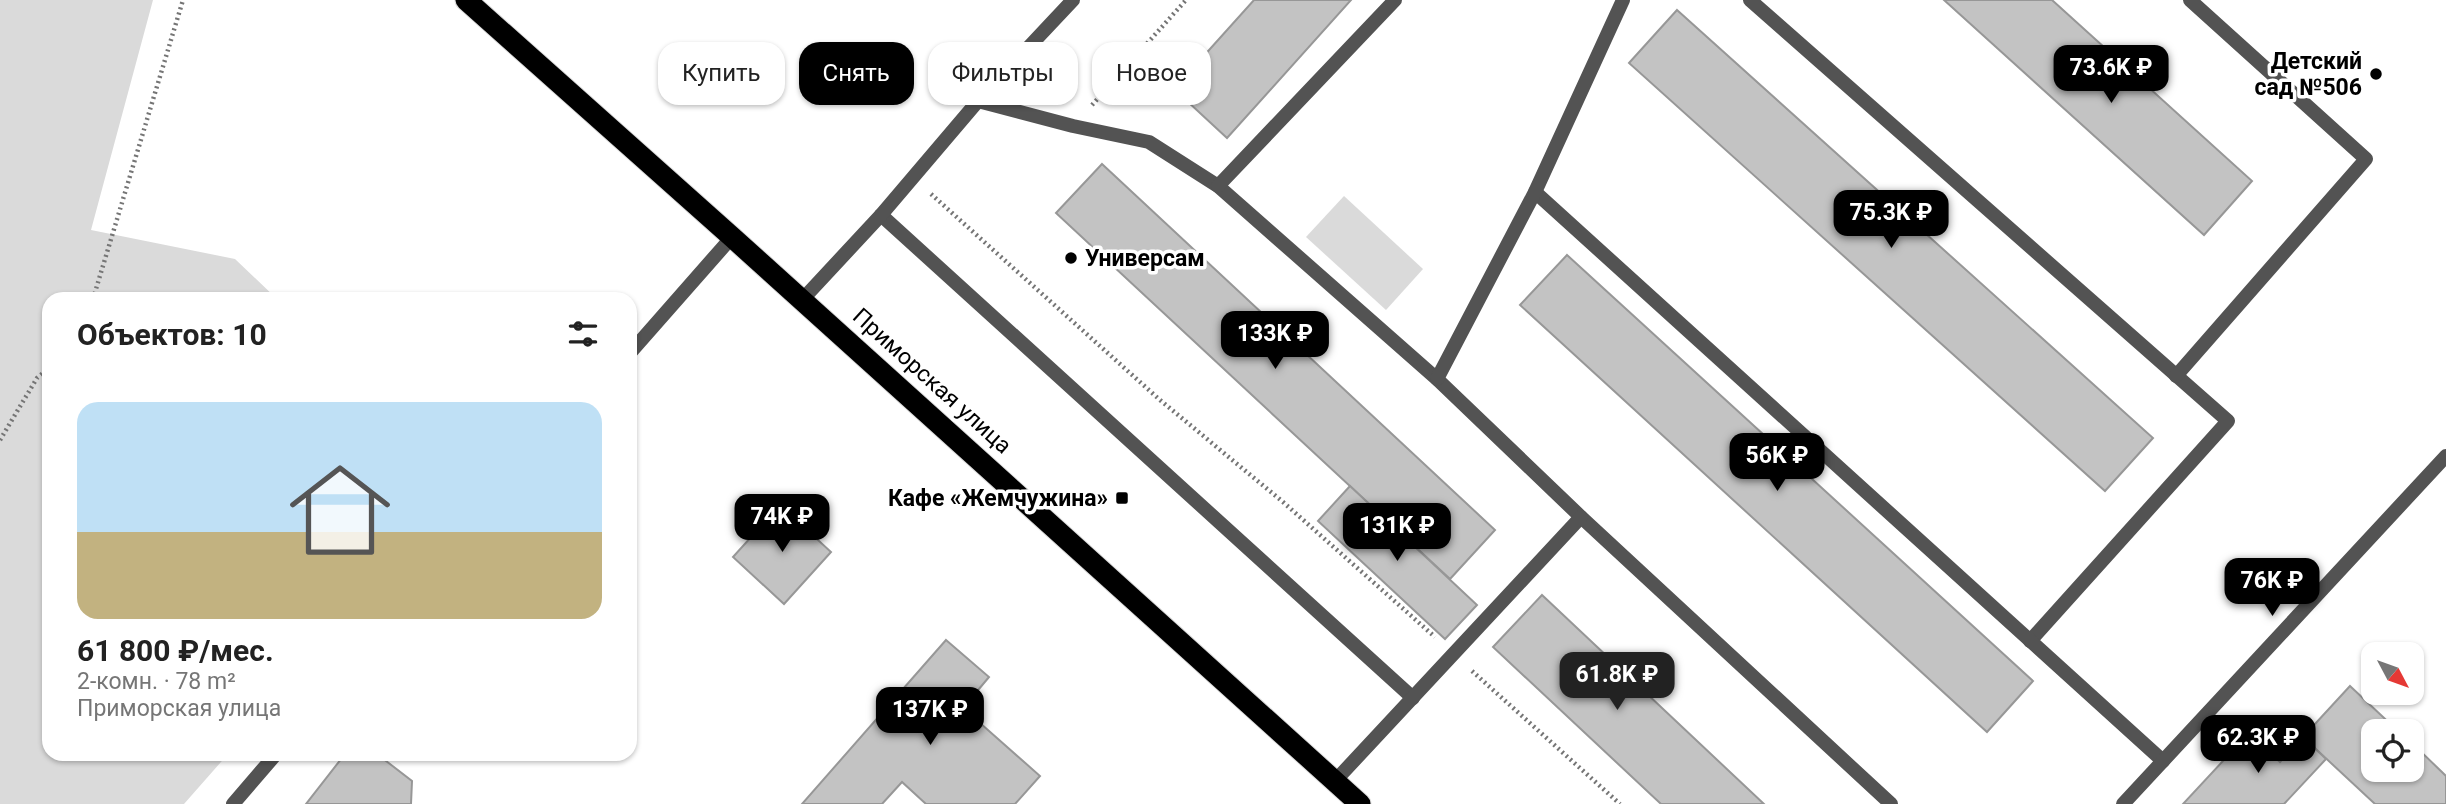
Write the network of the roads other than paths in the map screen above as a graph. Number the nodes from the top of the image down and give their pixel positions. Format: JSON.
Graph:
{"nodes":[{"id":1,"x":466,"y":0,"type":"edge"},
{"id":2,"x":1073,"y":0,"type":"edge"},
{"id":3,"x":1395,"y":0,"type":"edge"},
{"id":4,"x":1623,"y":0,"type":"edge"},
{"id":5,"x":1751,"y":0,"type":"edge"},
{"id":6,"x":2190,"y":0,"type":"edge"},
{"id":7,"x":1033,"y":42,"type":"edge"},
{"id":8,"x":975,"y":105,"type":"edge"},
{"id":9,"x":993,"y":105,"type":"edge"},
{"id":10,"x":1218,"y":186,"type":"junction"},
{"id":11,"x":1535,"y":192,"type":"junction"},
{"id":12,"x":881,"y":215,"type":"junction"},
{"id":13,"x":732,"y":237,"type":"junction"},
{"id":14,"x":802,"y":300,"type":"junction"},
{"id":15,"x":637,"y":345,"type":"edge"},
{"id":16,"x":2176,"y":376,"type":"junction"},
{"id":17,"x":1437,"y":379,"type":"junction"},
{"id":18,"x":2446,"y":456,"type":"edge"},
{"id":19,"x":1581,"y":517,"type":"junction"},
{"id":20,"x":2030,"y":641,"type":"junction"},
{"id":21,"x":1413,"y":698,"type":"junction"},
{"id":22,"x":270,"y":761,"type":"edge"},
{"id":23,"x":2163,"y":761,"type":"junction"},
{"id":24,"x":1335,"y":781,"type":"junction"},
{"id":25,"x":233,"y":804,"type":"edge"},
{"id":26,"x":1360,"y":804,"type":"edge"},
{"id":27,"x":1891,"y":804,"type":"edge"},
{"id":28,"x":2123,"y":804,"type":"edge"}],
"edges":[{"from":1,"to":13,"type":"highway","name":"Приморская улица"},
{"from":2,"to":7,"type":"street"},
{"from":3,"to":10,"type":"street"},
{"from":4,"to":11,"type":"street"},
{"from":5,"to":16,"type":"street"},
{"from":6,"to":16,"type":"street"},
{"from":8,"to":12,"type":"street"},
{"from":9,"to":10,"type":"street"},
{"from":10,"to":17,"type":"street"},
{"from":11,"to":17,"type":"street"},
{"from":11,"to":20,"type":"street"},
{"from":12,"to":14,"type":"street"},
{"from":12,"to":21,"type":"street"},
{"from":13,"to":14,"type":"highway","name":"Приморская улица"},
{"from":13,"to":15,"type":"street"},
{"from":14,"to":24,"type":"highway","name":"Приморская улица"},
{"from":16,"to":20,"type":"street"},
{"from":17,"to":19,"type":"street"},
{"from":18,"to":23,"type":"street"},
{"from":19,"to":21,"type":"street"},
{"from":19,"to":27,"type":"street"},
{"from":20,"to":23,"type":"street"},
{"from":21,"to":24,"type":"street"},
{"from":22,"to":25,"type":"street"},
{"from":23,"to":28,"type":"street"},
{"from":24,"to":26,"type":"highway","name":"Приморская улица"}]}
